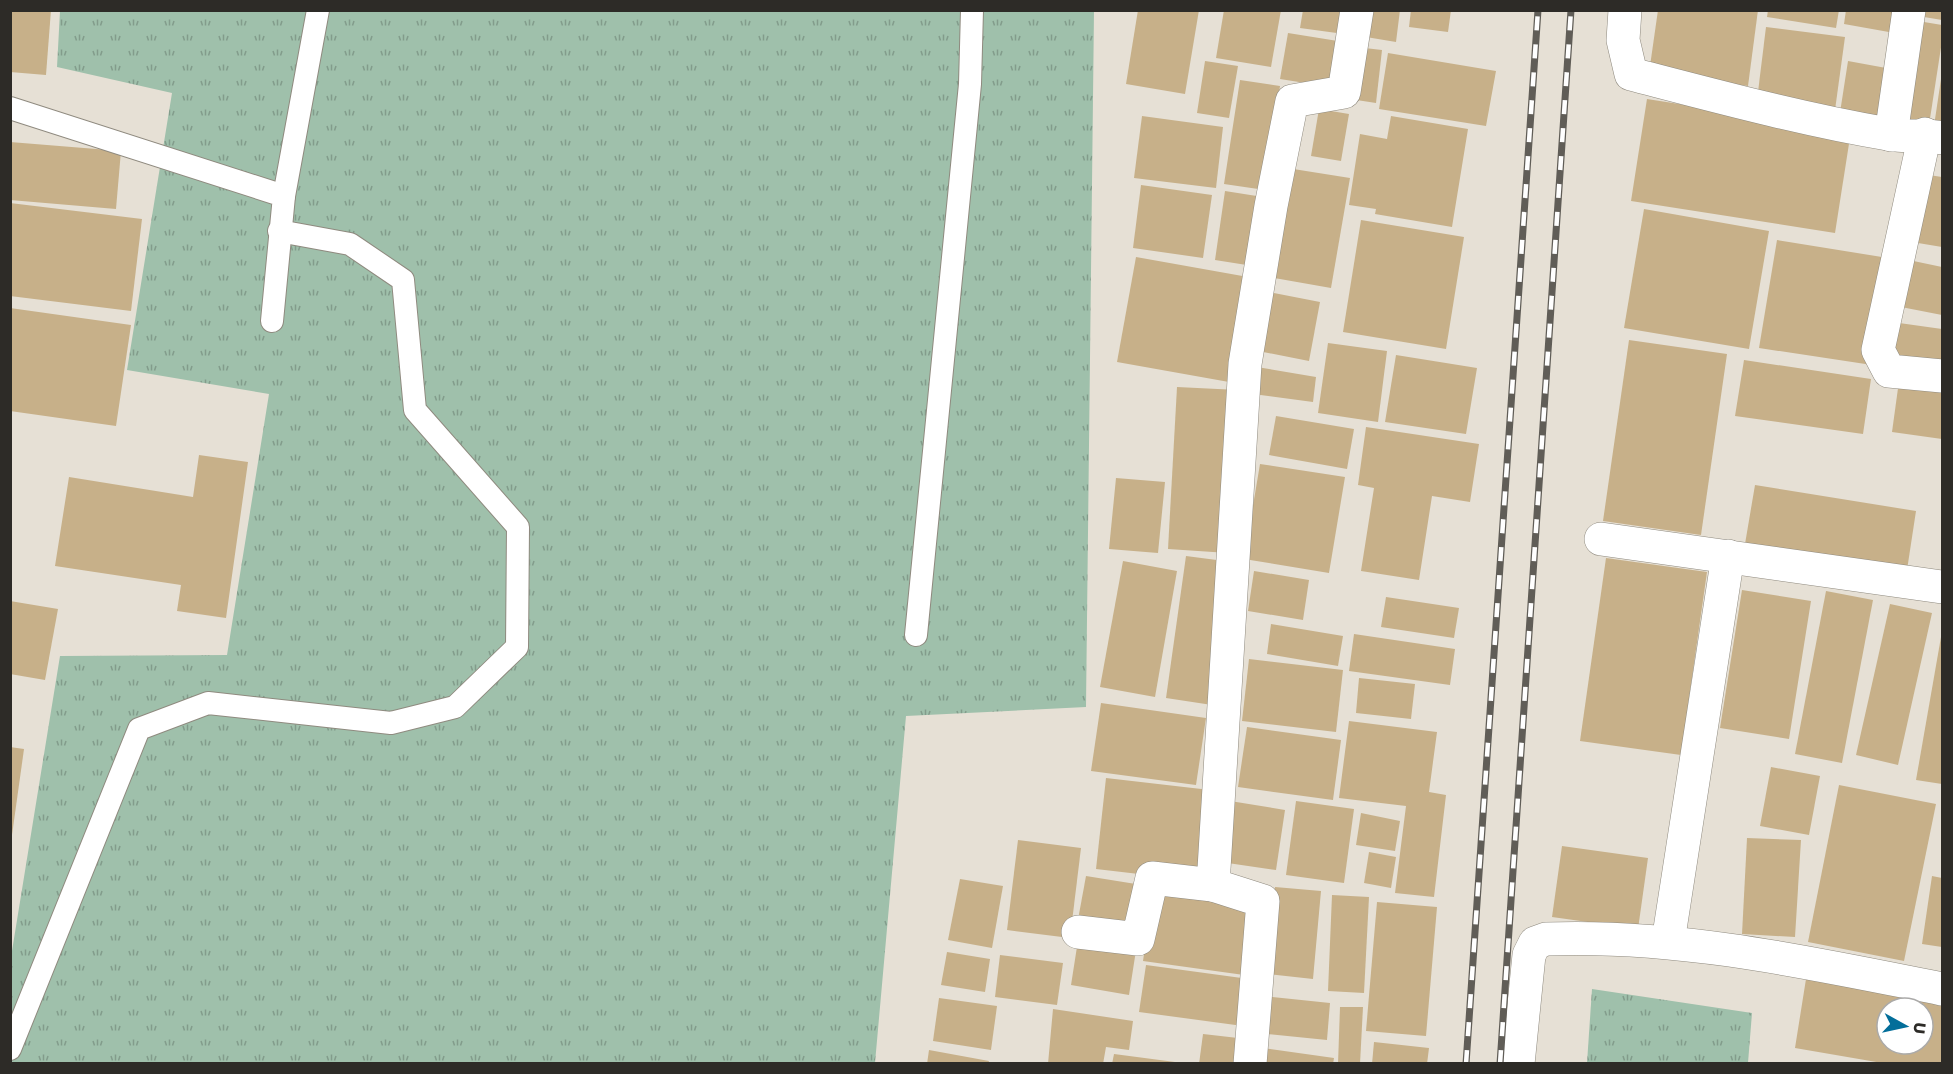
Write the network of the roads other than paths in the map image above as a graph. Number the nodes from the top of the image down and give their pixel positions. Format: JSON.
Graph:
{"nodes":[{"id":1,"x":318,"y":10,"type":"edge"},
{"id":2,"x":972,"y":10,"type":"edge"},
{"id":3,"x":1357,"y":10,"type":"edge"},
{"id":4,"x":1625,"y":10,"type":"edge"},
{"id":5,"x":1909,"y":10,"type":"edge"},
{"id":6,"x":10,"y":108,"type":"edge"},
{"id":7,"x":1891,"y":135,"type":"junction"},
{"id":8,"x":1934,"y":136,"type":"edge"},
{"id":9,"x":284,"y":196,"type":"junction"},
{"id":10,"x":279,"y":231,"type":"junction"},
{"id":11,"x":272,"y":321,"type":"dead end"},
{"id":12,"x":1942,"y":376,"type":"edge"},
{"id":13,"x":1601,"y":539,"type":"dead end"},
{"id":14,"x":1728,"y":556,"type":"junction"},
{"id":15,"x":1942,"y":587,"type":"edge"},
{"id":16,"x":916,"y":635,"type":"dead end"},
{"id":17,"x":1213,"y":885,"type":"junction"},
{"id":18,"x":1078,"y":932,"type":"dead end"},
{"id":19,"x":1668,"y":942,"type":"junction"},
{"id":20,"x":1942,"y":989,"type":"edge"},
{"id":21,"x":10,"y":1049,"type":"edge"},
{"id":22,"x":1250,"y":1064,"type":"edge"},
{"id":23,"x":1518,"y":1064,"type":"edge"}],
"edges":[{"from":1,"to":9,"type":"lane"},
{"from":2,"to":16,"type":"lane"},
{"from":3,"to":17,"type":"street"},
{"from":4,"to":7,"type":"street"},
{"from":5,"to":7,"type":"street"},
{"from":6,"to":9,"type":"lane"},
{"from":7,"to":8,"type":"street"},
{"from":8,"to":12,"type":"street"},
{"from":9,"to":10,"type":"lane"},
{"from":10,"to":11,"type":"lane"},
{"from":10,"to":21,"type":"lane"},
{"from":13,"to":14,"type":"street"},
{"from":14,"to":15,"type":"street"},
{"from":14,"to":19,"type":"street"},
{"from":17,"to":18,"type":"street"},
{"from":17,"to":22,"type":"street"},
{"from":19,"to":20,"type":"street"},
{"from":19,"to":23,"type":"street"}]}
